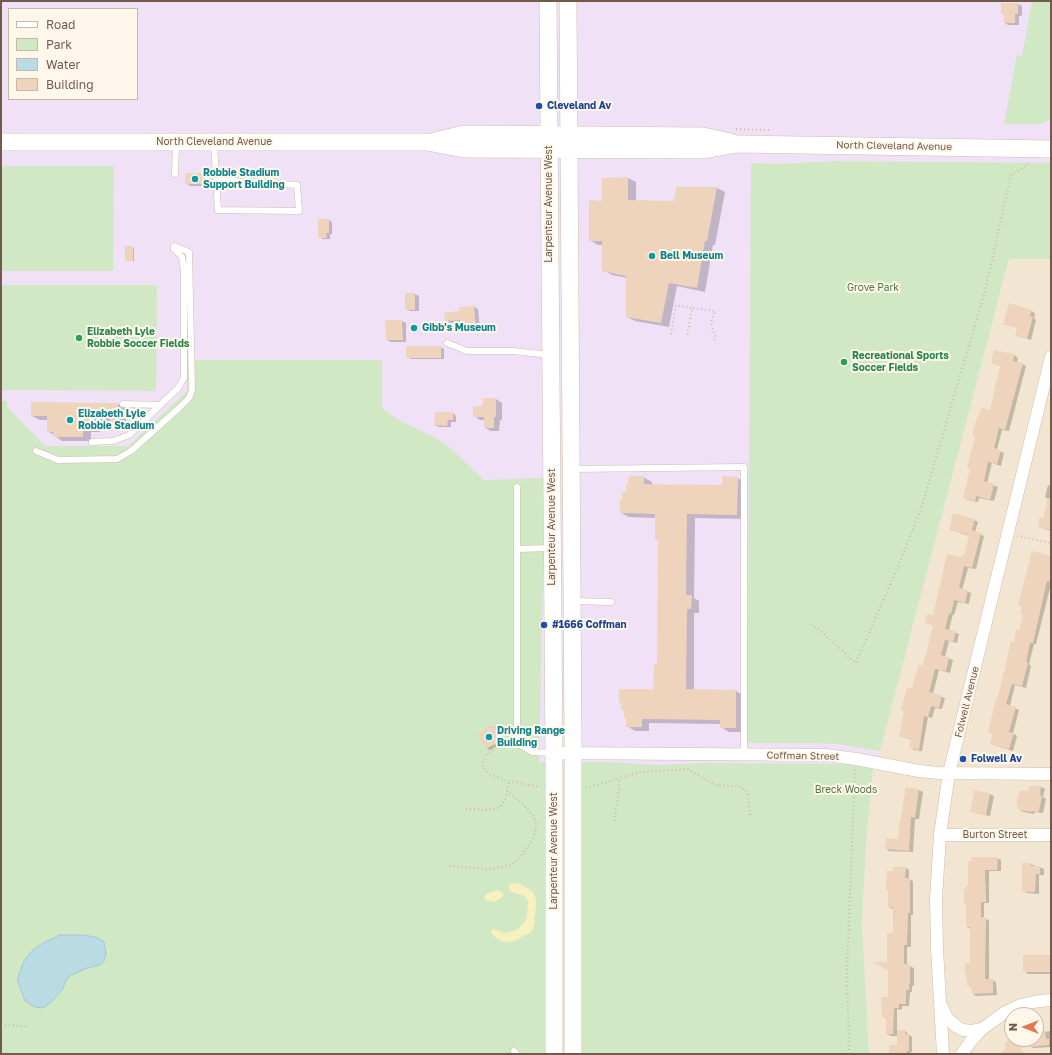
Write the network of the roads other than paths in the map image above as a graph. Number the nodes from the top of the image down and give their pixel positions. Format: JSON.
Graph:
{"nodes":[{"id":1,"x":548,"y":1,"type":"edge"},
{"id":2,"x":568,"y":1,"type":"edge"},
{"id":3,"x":1,"y":142,"type":"edge"},
{"id":4,"x":176,"y":142,"type":"junction"},
{"id":5,"x":214,"y":142,"type":"junction"},
{"id":6,"x":549,"y":142,"type":"junction"},
{"id":7,"x":569,"y":142,"type":"junction"},
{"id":8,"x":1051,"y":149,"type":"edge"},
{"id":9,"x":175,"y":174,"type":"dead end"},
{"id":10,"x":217,"y":180,"type":"junction"},
{"id":11,"x":447,"y":343,"type":"dead end"},
{"id":12,"x":1051,"y":357,"type":"edge"},
{"id":13,"x":550,"y":362,"type":"junction"},
{"id":14,"x":571,"y":368,"type":"junction"},
{"id":15,"x":123,"y":404,"type":"dead end"},
{"id":16,"x":161,"y":404,"type":"junction"},
{"id":17,"x":92,"y":442,"type":"dead end"},
{"id":18,"x":36,"y":451,"type":"dead end"},
{"id":19,"x":571,"y":469,"type":"junction"},
{"id":20,"x":517,"y":487,"type":"dead end"},
{"id":21,"x":552,"y":548,"type":"junction"},
{"id":22,"x":517,"y":549,"type":"junction"},
{"id":23,"x":572,"y":601,"type":"junction"},
{"id":24,"x":611,"y":602,"type":"dead end"},
{"id":25,"x":554,"y":753,"type":"junction"},
{"id":26,"x":573,"y":753,"type":"junction"},
{"id":27,"x":744,"y":755,"type":"junction"},
{"id":28,"x":949,"y":773,"type":"junction"},
{"id":29,"x":1051,"y":774,"type":"edge"},
{"id":30,"x":940,"y":835,"type":"junction"},
{"id":31,"x":1051,"y":835,"type":"edge"},
{"id":32,"x":940,"y":999,"type":"junction"},
{"id":33,"x":1051,"y":1000,"type":"edge"},
{"id":34,"x":982,"y":1029,"type":"junction"},
{"id":35,"x":554,"y":1054,"type":"edge"},
{"id":36,"x":574,"y":1054,"type":"edge"},
{"id":37,"x":943,"y":1054,"type":"edge"},
{"id":38,"x":962,"y":1054,"type":"edge"}],
"edges":[{"from":1,"to":6,"type":"main road","name":"Larpenteur Avenue West"},
{"from":2,"to":7,"type":"main road","name":"Larpenteur Avenue West"},
{"from":3,"to":4,"type":"main road","name":"North Cleveland Avenue"},
{"from":4,"to":5,"type":"main road","name":"North Cleveland Avenue"},
{"from":4,"to":9,"type":"lane"},
{"from":5,"to":6,"type":"main road","name":"North Cleveland Avenue"},
{"from":5,"to":10,"type":"lane"},
{"from":6,"to":7,"type":"main road","name":"North Cleveland Avenue"},
{"from":6,"to":13,"type":"main road","name":"Larpenteur Avenue West"},
{"from":7,"to":8,"type":"main road","name":"North Cleveland Avenue"},
{"from":7,"to":14,"type":"main road","name":"Larpenteur Avenue West"},
{"from":10,"to":10,"type":"lane"},
{"from":11,"to":13,"type":"lane"},
{"from":12,"to":28,"type":"street","name":"Folwell Avenue"},
{"from":13,"to":14,"type":"main road"},
{"from":13,"to":21,"type":"main road","name":"Larpenteur Avenue West"},
{"from":14,"to":19,"type":"main road","name":"Larpenteur Avenue West"},
{"from":15,"to":16,"type":"lane"},
{"from":16,"to":17,"type":"lane"},
{"from":16,"to":18,"type":"lane"},
{"from":19,"to":23,"type":"main road","name":"Larpenteur Avenue West"},
{"from":19,"to":27,"type":"lane"},
{"from":20,"to":22,"type":"lane"},
{"from":21,"to":22,"type":"lane"},
{"from":21,"to":25,"type":"main road","name":"Larpenteur Avenue West"},
{"from":22,"to":25,"type":"lane"},
{"from":23,"to":24,"type":"lane"},
{"from":23,"to":26,"type":"main road","name":"Larpenteur Avenue West"},
{"from":25,"to":26,"type":"street","name":"Coffman Street"},
{"from":25,"to":35,"type":"main road","name":"Larpenteur Avenue West"},
{"from":26,"to":27,"type":"street","name":"Coffman Street"},
{"from":26,"to":36,"type":"main road","name":"Larpenteur Avenue West"},
{"from":27,"to":28,"type":"street","name":"Coffman Street"},
{"from":28,"to":29,"type":"street","name":"Coffman Street"},
{"from":28,"to":30,"type":"street","name":"Folwell Avenue"},
{"from":30,"to":31,"type":"street","name":"Burton Street"},
{"from":30,"to":32,"type":"street","name":"Folwell Avenue"},
{"from":32,"to":34,"type":"street"},
{"from":32,"to":37,"type":"street","name":"Folwell Avenue"},
{"from":33,"to":34,"type":"street"},
{"from":34,"to":38,"type":"street"}]}
